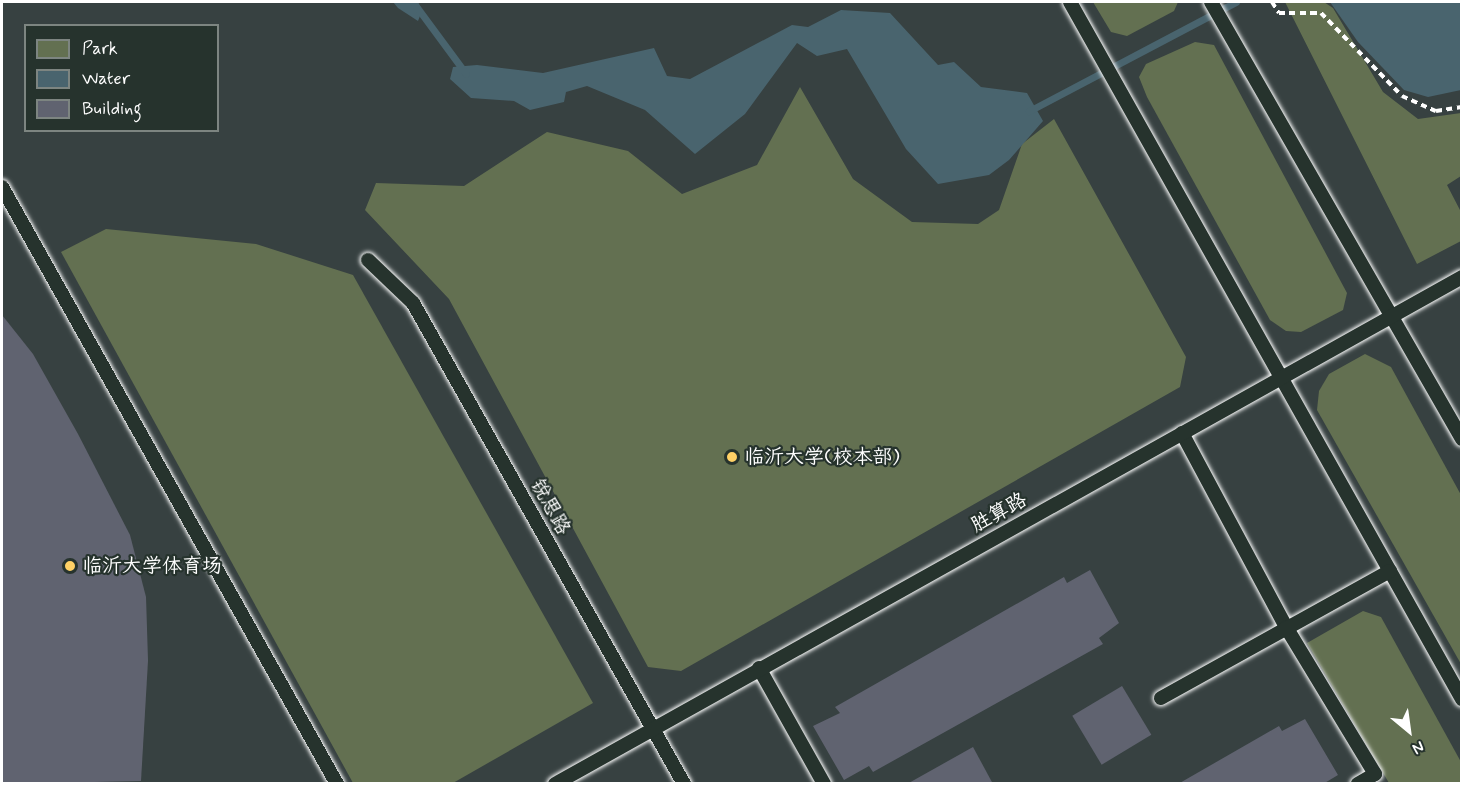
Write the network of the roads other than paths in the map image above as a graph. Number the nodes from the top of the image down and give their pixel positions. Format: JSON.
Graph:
{"nodes":[{"id":1,"x":1070,"y":2,"type":"edge"},
{"id":2,"x":1210,"y":2,"type":"edge"},
{"id":3,"x":2,"y":187,"type":"edge"},
{"id":4,"x":368,"y":260,"type":"dead end"},
{"id":5,"x":1461,"y":277,"type":"edge"},
{"id":6,"x":1393,"y":317,"type":"junction"},
{"id":7,"x":1283,"y":378,"type":"junction"},
{"id":8,"x":1182,"y":433,"type":"junction"},
{"id":9,"x":1461,"y":439,"type":"edge"},
{"id":10,"x":1390,"y":571,"type":"junction"},
{"id":11,"x":1286,"y":627,"type":"junction"},
{"id":12,"x":759,"y":668,"type":"junction"},
{"id":13,"x":1161,"y":698,"type":"dead end"},
{"id":14,"x":1461,"y":699,"type":"edge"},
{"id":15,"x":653,"y":727,"type":"junction"},
{"id":16,"x":337,"y":783,"type":"edge"},
{"id":17,"x":555,"y":783,"type":"edge"},
{"id":18,"x":684,"y":783,"type":"edge"},
{"id":19,"x":824,"y":783,"type":"edge"},
{"id":20,"x":1358,"y":783,"type":"edge"}],
"edges":[{"from":1,"to":7,"type":"lane"},
{"from":2,"to":6,"type":"lane"},
{"from":3,"to":16,"type":"lane"},
{"from":4,"to":15,"type":"lane","name":"锐思路"},
{"from":5,"to":6,"type":"lane","name":"胜算路"},
{"from":6,"to":7,"type":"lane","name":"胜算路"},
{"from":6,"to":9,"type":"lane"},
{"from":7,"to":8,"type":"lane","name":"胜算路"},
{"from":7,"to":10,"type":"lane"},
{"from":8,"to":11,"type":"lane"},
{"from":8,"to":12,"type":"lane","name":"胜算路"},
{"from":10,"to":11,"type":"lane"},
{"from":10,"to":14,"type":"lane"},
{"from":11,"to":13,"type":"lane"},
{"from":11,"to":20,"type":"lane"},
{"from":12,"to":15,"type":"lane","name":"胜算路"},
{"from":12,"to":19,"type":"lane"},
{"from":15,"to":17,"type":"lane","name":"胜算路"},
{"from":15,"to":18,"type":"lane","name":"锐思路"}]}
